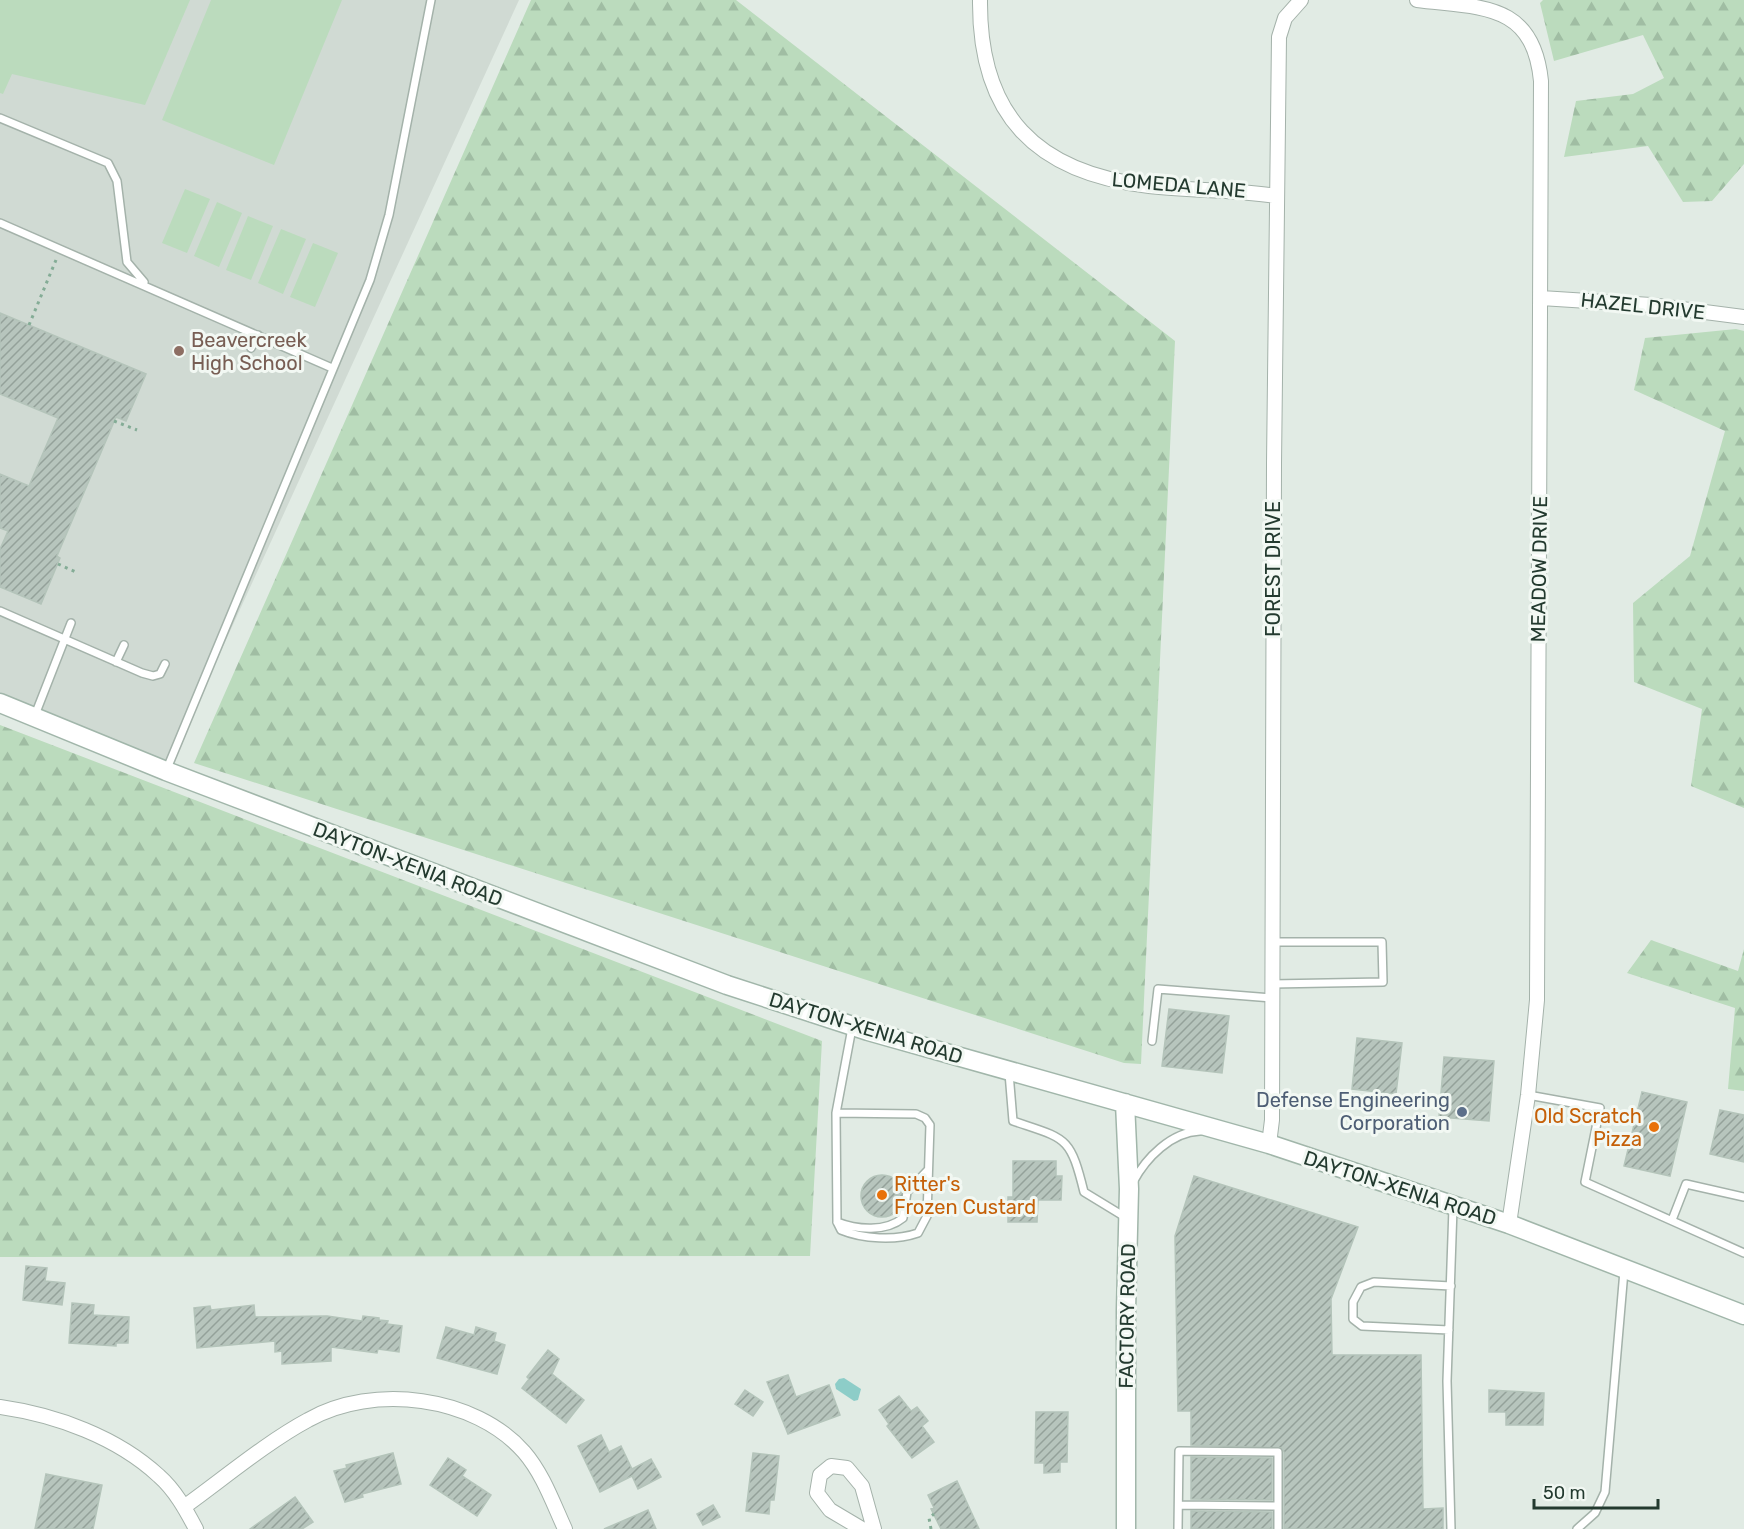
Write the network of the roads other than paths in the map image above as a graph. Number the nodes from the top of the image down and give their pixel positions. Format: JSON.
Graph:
{"nodes":[{"id":1,"x":431,"y":0,"type":"edge"},
{"id":2,"x":980,"y":0,"type":"edge"},
{"id":3,"x":1300,"y":0,"type":"edge"},
{"id":4,"x":1417,"y":0,"type":"edge"},
{"id":5,"x":0,"y":118,"type":"edge"},
{"id":6,"x":1276,"y":196,"type":"junction"},
{"id":7,"x":0,"y":223,"type":"edge"},
{"id":8,"x":147,"y":285,"type":"junction"},
{"id":9,"x":1541,"y":298,"type":"junction"},
{"id":10,"x":1744,"y":317,"type":"edge"},
{"id":11,"x":258,"y":335,"type":"junction"},
{"id":12,"x":251,"y":348,"type":"dead end"},
{"id":13,"x":332,"y":368,"type":"junction"},
{"id":14,"x":0,"y":611,"type":"edge"},
{"id":15,"x":71,"y":623,"type":"dead end"},
{"id":16,"x":64,"y":640,"type":"junction"},
{"id":17,"x":124,"y":645,"type":"dead end"},
{"id":18,"x":116,"y":662,"type":"junction"},
{"id":19,"x":165,"y":664,"type":"dead end"},
{"id":20,"x":0,"y":703,"type":"edge"},
{"id":21,"x":34,"y":717,"type":"junction"},
{"id":22,"x":166,"y":771,"type":"junction"},
{"id":23,"x":1272,"y":942,"type":"junction"},
{"id":24,"x":1272,"y":984,"type":"junction"},
{"id":25,"x":1272,"y":998,"type":"junction"},
{"id":26,"x":853,"y":1026,"type":"junction"},
{"id":27,"x":1152,"y":1041,"type":"dead end"},
{"id":28,"x":1009,"y":1070,"type":"junction"},
{"id":29,"x":1528,"y":1095,"type":"junction"},
{"id":30,"x":1125,"y":1103,"type":"junction"},
{"id":31,"x":836,"y":1113,"type":"junction"},
{"id":32,"x":1224,"y":1130,"type":"junction"},
{"id":33,"x":1269,"y":1144,"type":"junction"},
{"id":34,"x":929,"y":1169,"type":"junction"},
{"id":35,"x":1129,"y":1189,"type":"junction"},
{"id":36,"x":1744,"y":1197,"type":"edge"},
{"id":37,"x":1454,"y":1205,"type":"junction"},
{"id":38,"x":1128,"y":1218,"type":"junction"},
{"id":39,"x":1672,"y":1220,"type":"junction"},
{"id":40,"x":837,"y":1222,"type":"junction"},
{"id":41,"x":1509,"y":1224,"type":"junction"},
{"id":42,"x":1744,"y":1253,"type":"edge"},
{"id":43,"x":1624,"y":1269,"type":"junction"},
{"id":44,"x":1451,"y":1286,"type":"junction"},
{"id":45,"x":1744,"y":1315,"type":"edge"},
{"id":46,"x":1449,"y":1330,"type":"junction"},
{"id":47,"x":0,"y":1407,"type":"edge"},
{"id":48,"x":1179,"y":1505,"type":"junction"},
{"id":49,"x":1278,"y":1506,"type":"junction"},
{"id":50,"x":184,"y":1507,"type":"junction"},
{"id":51,"x":196,"y":1529,"type":"edge"},
{"id":52,"x":565,"y":1529,"type":"edge"},
{"id":53,"x":862,"y":1529,"type":"edge"},
{"id":54,"x":874,"y":1529,"type":"edge"},
{"id":55,"x":1126,"y":1529,"type":"edge"},
{"id":56,"x":1178,"y":1529,"type":"edge"},
{"id":57,"x":1278,"y":1529,"type":"edge"},
{"id":58,"x":1451,"y":1529,"type":"edge"},
{"id":59,"x":1577,"y":1529,"type":"edge"}],
"edges":[{"from":1,"to":13,"type":"lane"},
{"from":2,"to":6,"type":"street","name":"LOMEDA LANE"},
{"from":3,"to":6,"type":"street","name":"FOREST DRIVE"},
{"from":4,"to":9,"type":"street","name":"MEADOW DRIVE"},
{"from":5,"to":8,"type":"lane"},
{"from":6,"to":23,"type":"street","name":"FOREST DRIVE"},
{"from":7,"to":8,"type":"lane"},
{"from":8,"to":11,"type":"lane"},
{"from":9,"to":10,"type":"street","name":"HAZEL DRIVE"},
{"from":9,"to":29,"type":"street","name":"MEADOW DRIVE"},
{"from":11,"to":12,"type":"lane"},
{"from":11,"to":13,"type":"lane"},
{"from":13,"to":22,"type":"lane"},
{"from":14,"to":16,"type":"lane"},
{"from":15,"to":16,"type":"lane"},
{"from":16,"to":18,"type":"lane"},
{"from":16,"to":21,"type":"lane"},
{"from":17,"to":18,"type":"lane"},
{"from":18,"to":19,"type":"lane"},
{"from":20,"to":21,"type":"main road","name":"DAYTON-XENIA ROAD"},
{"from":21,"to":22,"type":"main road","name":"DAYTON-XENIA ROAD"},
{"from":22,"to":26,"type":"main road","name":"DAYTON-XENIA ROAD"},
{"from":23,"to":24,"type":"street","name":"FOREST DRIVE"},
{"from":23,"to":24,"type":"lane"},
{"from":24,"to":25,"type":"street","name":"FOREST DRIVE"},
{"from":25,"to":27,"type":"lane"},
{"from":25,"to":33,"type":"street","name":"FOREST DRIVE"},
{"from":26,"to":28,"type":"main road","name":"DAYTON-XENIA ROAD"},
{"from":26,"to":31,"type":"lane"},
{"from":28,"to":30,"type":"main road","name":"DAYTON-XENIA ROAD"},
{"from":28,"to":38,"type":"lane"},
{"from":29,"to":39,"type":"lane"},
{"from":29,"to":41,"type":"street","name":"MEADOW DRIVE"},
{"from":30,"to":32,"type":"main road","name":"DAYTON-XENIA ROAD"},
{"from":30,"to":35,"type":"main road","name":"FACTORY ROAD"},
{"from":31,"to":34,"type":"lane"},
{"from":31,"to":40,"type":"lane"},
{"from":32,"to":33,"type":"main road","name":"DAYTON-XENIA ROAD"},
{"from":32,"to":35,"type":"lane"},
{"from":33,"to":37,"type":"main road","name":"DAYTON-XENIA ROAD"},
{"from":34,"to":40,"type":"lane"},
{"from":34,"to":40,"type":"lane"},
{"from":35,"to":38,"type":"main road","name":"FACTORY ROAD"},
{"from":36,"to":39,"type":"lane"},
{"from":37,"to":41,"type":"main road","name":"DAYTON-XENIA ROAD"},
{"from":37,"to":44,"type":"lane"},
{"from":38,"to":55,"type":"main road","name":"FACTORY ROAD"},
{"from":39,"to":42,"type":"lane"},
{"from":41,"to":43,"type":"main road","name":"DAYTON-XENIA ROAD"},
{"from":43,"to":45,"type":"main road","name":"DAYTON-XENIA ROAD"},
{"from":43,"to":59,"type":"lane"},
{"from":44,"to":46,"type":"lane"},
{"from":44,"to":46,"type":"lane"},
{"from":46,"to":58,"type":"lane"},
{"from":47,"to":50,"type":"street"},
{"from":48,"to":49,"type":"lane"},
{"from":48,"to":49,"type":"lane"},
{"from":48,"to":56,"type":"lane"},
{"from":49,"to":57,"type":"lane"},
{"from":50,"to":51,"type":"street"},
{"from":50,"to":52,"type":"street"},
{"from":53,"to":54,"type":"street"}]}
